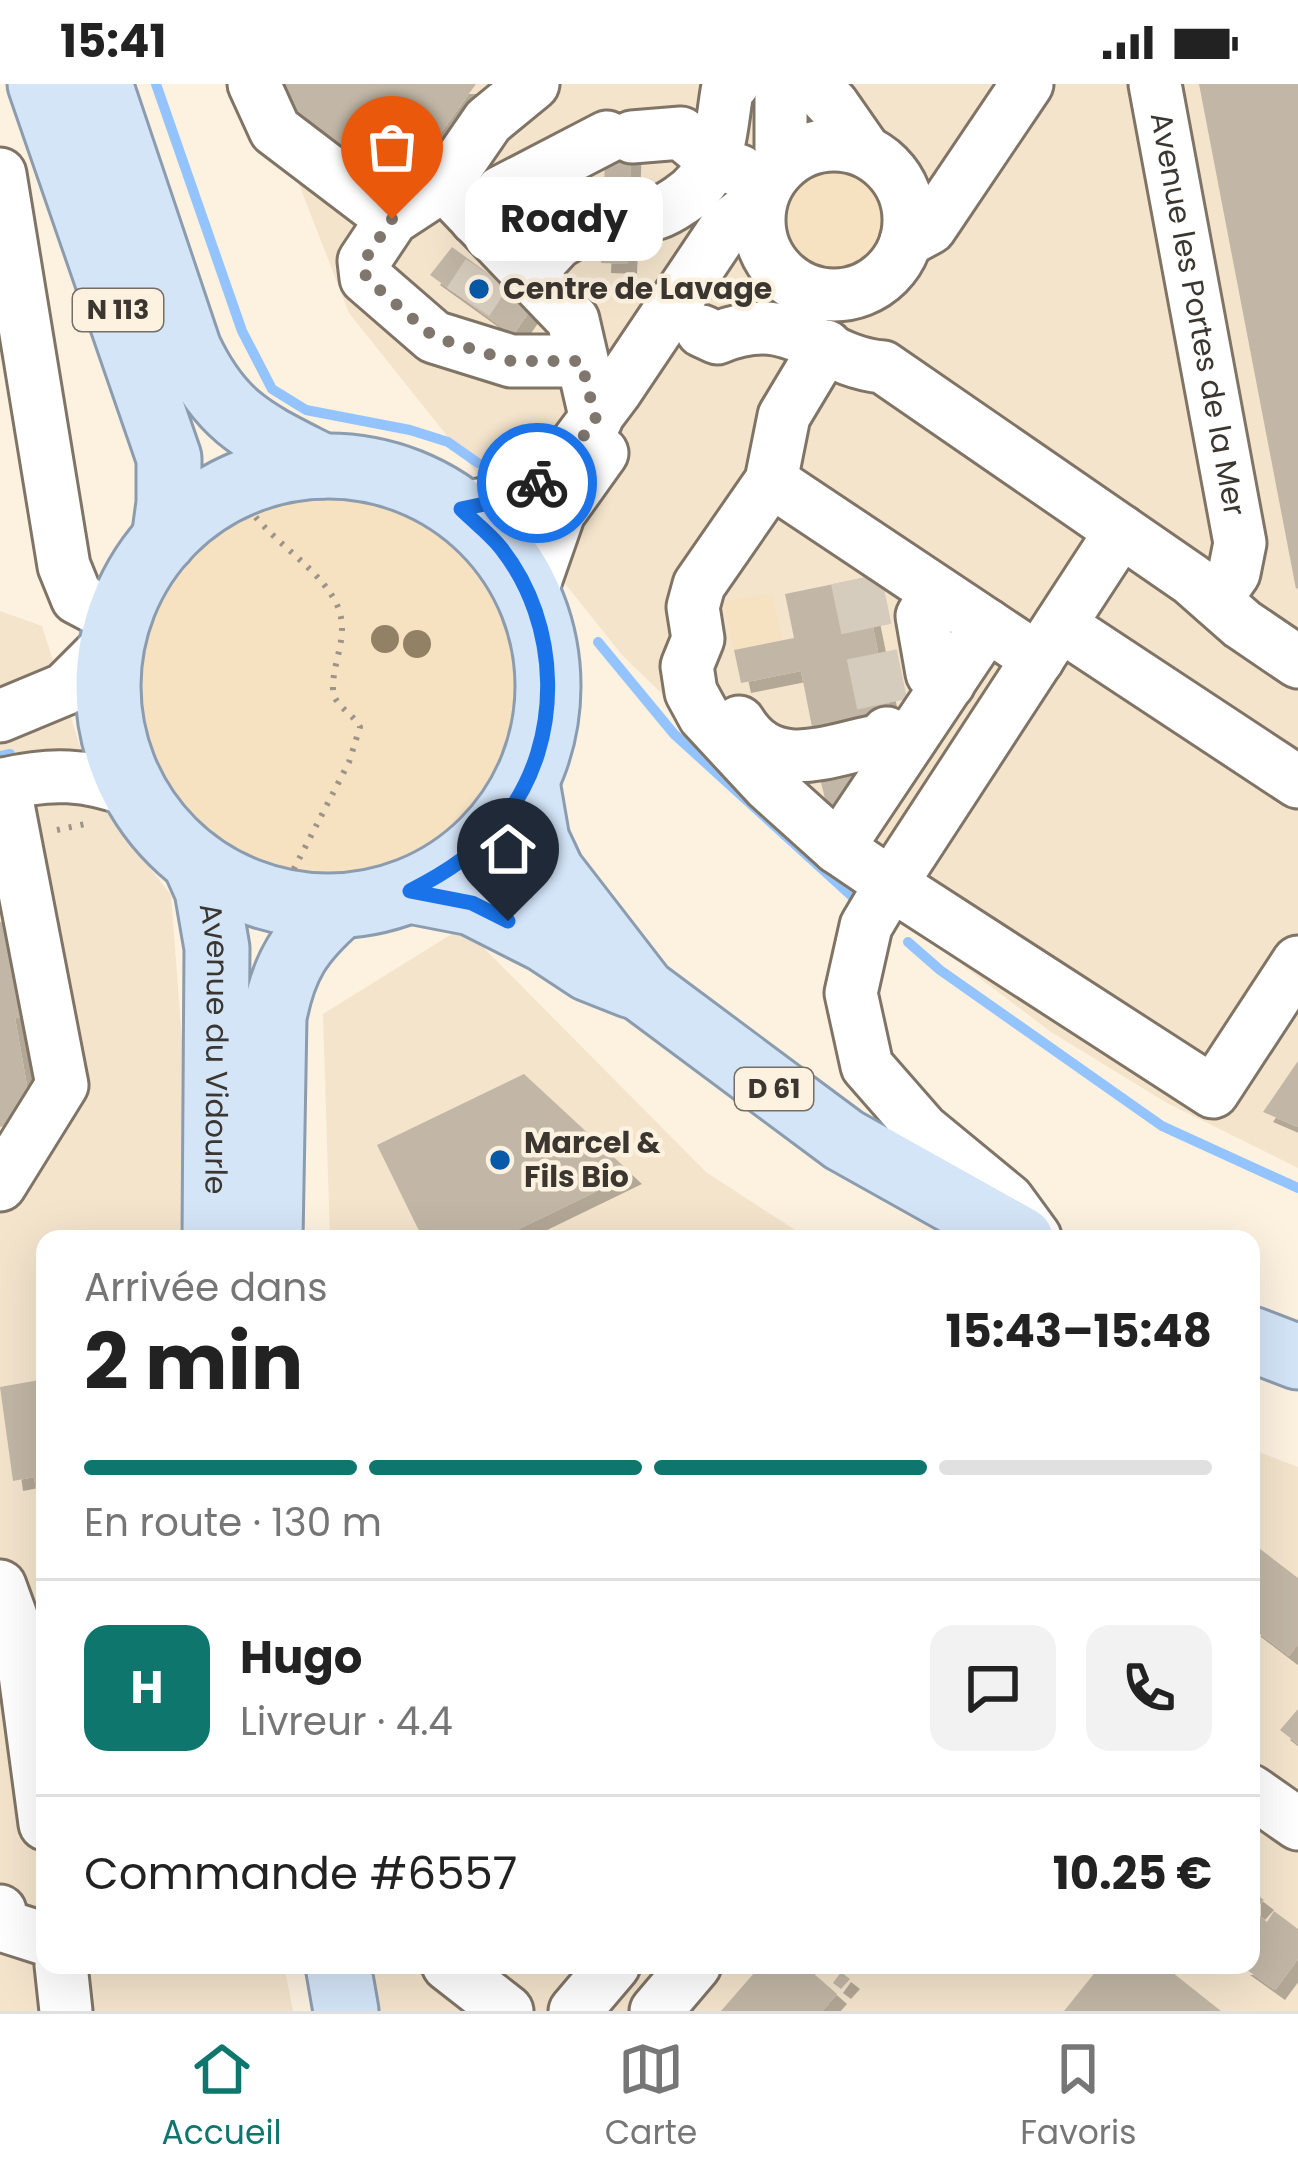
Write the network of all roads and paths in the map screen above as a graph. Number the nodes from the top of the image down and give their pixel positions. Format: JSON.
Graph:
{"nodes":[{"id":1,"x":40,"y":84,"type":"edge"},
{"id":2,"x":100,"y":84,"type":"edge"},
{"id":3,"x":254,"y":84,"type":"edge"},
{"id":4,"x":533,"y":84,"type":"edge"},
{"id":5,"x":781,"y":84,"type":"edge"},
{"id":6,"x":813,"y":84,"type":"edge"},
{"id":7,"x":1007,"y":84,"type":"edge"},
{"id":8,"x":1027,"y":84,"type":"edge"},
{"id":9,"x":1155,"y":84,"type":"edge"},
{"id":10,"x":724,"y":86,"type":"edge"},
{"id":11,"x":876,"y":159,"type":"junction"},
{"id":12,"x":716,"y":162,"type":"junction"},
{"id":13,"x":0,"y":174,"type":"edge"},
{"id":14,"x":770,"y":182,"type":"junction"},
{"id":15,"x":392,"y":219,"type":"junction"},
{"id":16,"x":906,"y":241,"type":"junction"},
{"id":17,"x":479,"y":263,"type":"junction"},
{"id":18,"x":875,"y":282,"type":"junction"},
{"id":19,"x":803,"y":288,"type":"junction"},
{"id":20,"x":702,"y":331,"type":"junction"},
{"id":21,"x":826,"y":346,"type":"junction"},
{"id":22,"x":581,"y":361,"type":"junction"},
{"id":23,"x":883,"y":367,"type":"junction"},
{"id":24,"x":596,"y":420,"type":"junction"},
{"id":25,"x":322,"y":466,"type":"junction"},
{"id":26,"x":771,"y":481,"type":"junction"},
{"id":27,"x":236,"y":487,"type":"junction"},
{"id":28,"x":461,"y":509,"type":"junction"},
{"id":29,"x":1121,"y":531,"type":"junction"},
{"id":30,"x":164,"y":540,"type":"junction"},
{"id":31,"x":936,"y":592,"type":"junction"},
{"id":32,"x":530,"y":596,"type":"junction"},
{"id":33,"x":1233,"y":616,"type":"junction"},
{"id":34,"x":987,"y":626,"type":"junction"},
{"id":35,"x":116,"y":630,"type":"junction"},
{"id":36,"x":698,"y":639,"type":"junction"},
{"id":37,"x":1049,"y":642,"type":"junction"},
{"id":38,"x":1298,"y":662,"type":"edge"},
{"id":39,"x":949,"y":683,"type":"junction"},
{"id":40,"x":0,"y":716,"type":"edge"},
{"id":41,"x":892,"y":731,"type":"junction"},
{"id":42,"x":527,"y":782,"type":"junction"},
{"id":43,"x":1298,"y":782,"type":"edge"},
{"id":44,"x":2,"y":784,"type":"edge"},
{"id":45,"x":141,"y":802,"type":"junction"},
{"id":46,"x":14,"y":838,"type":"junction"},
{"id":47,"x":838,"y":848,"type":"junction"},
{"id":48,"x":196,"y":862,"type":"junction"},
{"id":49,"x":891,"y":884,"type":"junction"},
{"id":50,"x":410,"y":891,"type":"junction"},
{"id":51,"x":277,"y":900,"type":"junction"},
{"id":52,"x":339,"y":907,"type":"junction"},
{"id":53,"x":1298,"y":962,"type":"edge"},
{"id":54,"x":644,"y":991,"type":"junction"},
{"id":55,"x":0,"y":1185,"type":"edge"},
{"id":56,"x":257,"y":1230,"type":"edge"},
{"id":57,"x":259,"y":1230,"type":"edge"},
{"id":58,"x":1004,"y":1230,"type":"edge"},
{"id":59,"x":1030,"y":1230,"type":"edge"},
{"id":60,"x":1260,"y":1342,"type":"edge"},
{"id":61,"x":1298,"y":1357,"type":"edge"},
{"id":62,"x":0,"y":1586,"type":"edge"},
{"id":63,"x":33,"y":1642,"type":"edge"},
{"id":64,"x":17,"y":1739,"type":"edge"},
{"id":65,"x":36,"y":1797,"type":"edge"},
{"id":66,"x":1260,"y":1798,"type":"edge"},
{"id":67,"x":1298,"y":1825,"type":"edge"},
{"id":68,"x":0,"y":1911,"type":"edge"},
{"id":69,"x":36,"y":1937,"type":"edge"},
{"id":70,"x":62,"y":1974,"type":"edge"},
{"id":71,"x":313,"y":1974,"type":"edge"},
{"id":72,"x":340,"y":1974,"type":"edge"},
{"id":73,"x":460,"y":1974,"type":"edge"},
{"id":74,"x":606,"y":1974,"type":"edge"},
{"id":75,"x":687,"y":1974,"type":"edge"},
{"id":76,"x":67,"y":2011,"type":"edge"},
{"id":77,"x":319,"y":2011,"type":"edge"},
{"id":78,"x":346,"y":2011,"type":"edge"},
{"id":79,"x":507,"y":2011,"type":"edge"},
{"id":80,"x":575,"y":2011,"type":"edge"},
{"id":81,"x":656,"y":2011,"type":"edge"}],
"edges":[{"from":1,"to":30,"type":"main road","number":"N 113"},
{"from":2,"to":25,"type":"main road","number":"N 113"},
{"from":3,"to":15,"type":"street"},
{"from":4,"to":17,"type":"street"},
{"from":5,"to":14,"type":"street"},
{"from":6,"to":11,"type":"street"},
{"from":7,"to":11,"type":"street"},
{"from":8,"to":16,"type":"street"},
{"from":9,"to":33,"type":"street","name":"Avenue les Portes de la Mer"},
{"from":10,"to":12,"type":"street"},
{"from":11,"to":14,"type":"street"},
{"from":11,"to":16,"type":"street"},
{"from":12,"to":14,"type":"street"},
{"from":12,"to":17,"type":"street"},
{"from":12,"to":17,"type":"street"},
{"from":13,"to":35,"type":"street"},
{"from":14,"to":19,"type":"street"},
{"from":14,"to":24,"type":"street"},
{"from":15,"to":17,"type":"street"},
{"from":15,"to":17,"type":"street"},
{"from":16,"to":18,"type":"street"},
{"from":17,"to":22,"type":"street"},
{"from":17,"to":22,"type":"street"},
{"from":18,"to":19,"type":"street"},
{"from":18,"to":23,"type":"street"},
{"from":19,"to":20,"type":"street"},
{"from":19,"to":21,"type":"street"},
{"from":20,"to":21,"type":"street"},
{"from":20,"to":32,"type":"street"},
{"from":21,"to":23,"type":"street"},
{"from":21,"to":26,"type":"street"},
{"from":22,"to":24,"type":"street"},
{"from":23,"to":29,"type":"street"},
{"from":24,"to":28,"type":"street"},
{"from":25,"to":27,"type":"main road"},
{"from":25,"to":28,"type":"main road"},
{"from":26,"to":31,"type":"street"},
{"from":26,"to":36,"type":"street"},
{"from":27,"to":30,"type":"main road"},
{"from":27,"to":51,"type":"path"},
{"from":28,"to":32,"type":"main road"},
{"from":29,"to":33,"type":"street"},
{"from":29,"to":37,"type":"street"},
{"from":30,"to":35,"type":"main road"},
{"from":31,"to":34,"type":"street"},
{"from":31,"to":39,"type":"street"},
{"from":32,"to":42,"type":"main road"},
{"from":33,"to":38,"type":"street"},
{"from":34,"to":37,"type":"street"},
{"from":34,"to":39,"type":"street"},
{"from":35,"to":40,"type":"street"},
{"from":35,"to":45,"type":"main road"},
{"from":36,"to":41,"type":"street"},
{"from":36,"to":47,"type":"street"},
{"from":37,"to":43,"type":"street"},
{"from":37,"to":49,"type":"street"},
{"from":39,"to":41,"type":"street"},
{"from":41,"to":47,"type":"street"},
{"from":42,"to":50,"type":"main road"},
{"from":42,"to":54,"type":"main road","number":"D 61"},
{"from":44,"to":45,"type":"street"},
{"from":44,"to":46,"type":"street"},
{"from":45,"to":46,"type":"path"},
{"from":45,"to":48,"type":"main road"},
{"from":46,"to":55,"type":"street"},
{"from":47,"to":49,"type":"street"},
{"from":48,"to":51,"type":"main road"},
{"from":48,"to":56,"type":"main road","name":"Avenue du Vidourle"},
{"from":49,"to":53,"type":"street"},
{"from":49,"to":59,"type":"street"},
{"from":50,"to":52,"type":"main road"},
{"from":50,"to":54,"type":"main road","number":"D 61"},
{"from":51,"to":52,"type":"main road"},
{"from":52,"to":57,"type":"main road","name":"Avenue du Vidourle"},
{"from":54,"to":58,"type":"main road","number":"D 61"},
{"from":60,"to":61,"type":"main road"},
{"from":62,"to":63,"type":"street"},
{"from":63,"to":64,"type":"street"},
{"from":64,"to":65,"type":"street"},
{"from":66,"to":67,"type":"street"},
{"from":68,"to":69,"type":"street"},
{"from":70,"to":76,"type":"street"},
{"from":71,"to":77,"type":"main road"},
{"from":72,"to":78,"type":"main road"},
{"from":73,"to":79,"type":"street"},
{"from":74,"to":80,"type":"street"},
{"from":75,"to":81,"type":"street"}]}
